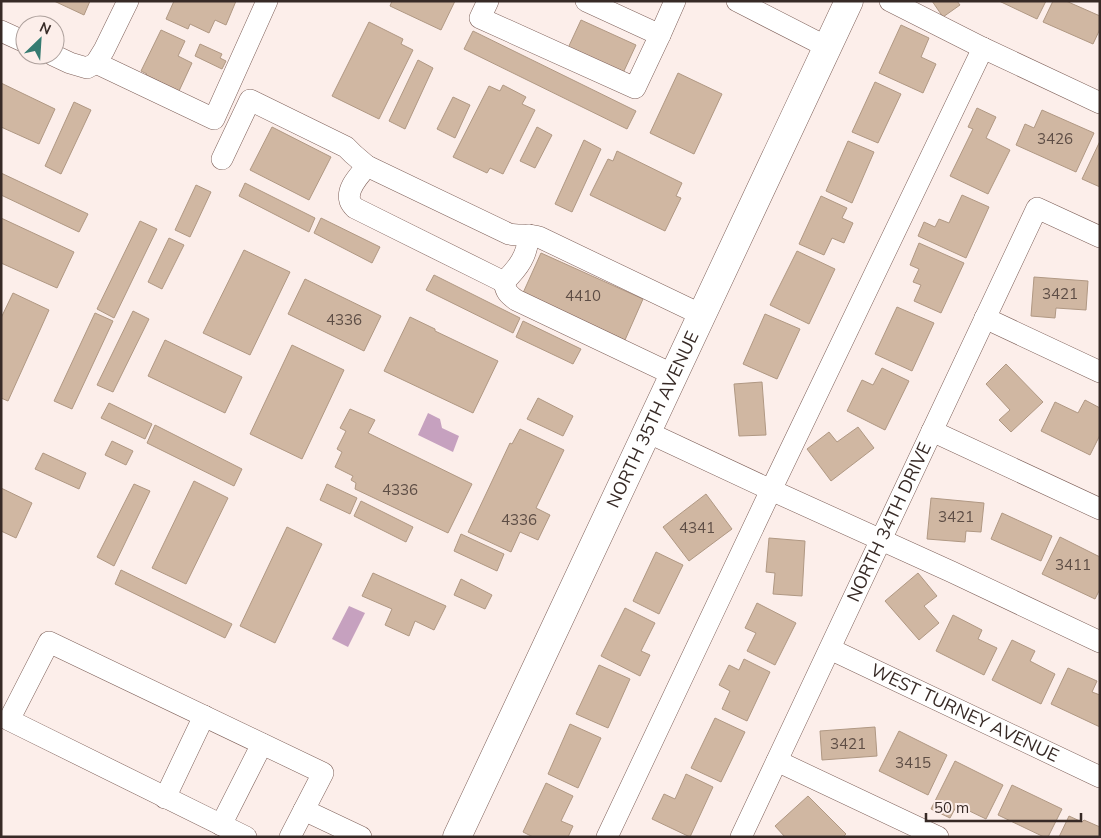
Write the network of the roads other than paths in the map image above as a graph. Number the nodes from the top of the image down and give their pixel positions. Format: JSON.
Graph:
{"nodes":[{"id":1,"x":128,"y":1,"type":"edge"},
{"id":2,"x":267,"y":1,"type":"edge"},
{"id":3,"x":488,"y":1,"type":"edge"},
{"id":4,"x":586,"y":1,"type":"edge"},
{"id":5,"x":675,"y":1,"type":"edge"},
{"id":6,"x":737,"y":1,"type":"edge"},
{"id":7,"x":849,"y":1,"type":"edge"},
{"id":8,"x":890,"y":1,"type":"edge"},
{"id":9,"x":1,"y":31,"type":"edge"},
{"id":10,"x":660,"y":35,"type":"junction"},
{"id":11,"x":15,"y":37,"type":"edge"},
{"id":12,"x":827,"y":47,"type":"junction"},
{"id":13,"x":983,"y":48,"type":"junction"},
{"id":14,"x":65,"y":61,"type":"edge"},
{"id":15,"x":92,"y":66,"type":"junction"},
{"id":16,"x":1100,"y":103,"type":"edge"},
{"id":17,"x":222,"y":159,"type":"dead end"},
{"id":18,"x":367,"y":166,"type":"junction"},
{"id":19,"x":529,"y":235,"type":"junction"},
{"id":20,"x":1100,"y":237,"type":"edge"},
{"id":21,"x":504,"y":282,"type":"junction"},
{"id":22,"x":702,"y":315,"type":"junction"},
{"id":23,"x":985,"y":318,"type":"junction"},
{"id":24,"x":1100,"y":372,"type":"edge"},
{"id":25,"x":674,"y":375,"type":"junction"},
{"id":26,"x":932,"y":431,"type":"junction"},
{"id":27,"x":647,"y":432,"type":"junction"},
{"id":28,"x":770,"y":490,"type":"junction"},
{"id":29,"x":1100,"y":509,"type":"edge"},
{"id":30,"x":880,"y":541,"type":"junction"},
{"id":31,"x":1100,"y":642,"type":"edge"},
{"id":32,"x":830,"y":649,"type":"junction"},
{"id":33,"x":204,"y":716,"type":"junction"},
{"id":34,"x":262,"y":744,"type":"junction"},
{"id":35,"x":778,"y":760,"type":"junction"},
{"id":36,"x":1100,"y":777,"type":"edge"},
{"id":37,"x":165,"y":798,"type":"junction"},
{"id":38,"x":304,"y":810,"type":"junction"},
{"id":39,"x":221,"y":825,"type":"junction"},
{"id":40,"x":246,"y":837,"type":"edge"},
{"id":41,"x":290,"y":837,"type":"edge"},
{"id":42,"x":361,"y":837,"type":"edge"},
{"id":43,"x":457,"y":837,"type":"edge"},
{"id":44,"x":607,"y":837,"type":"edge"},
{"id":45,"x":742,"y":837,"type":"edge"},
{"id":46,"x":938,"y":837,"type":"edge"}],
"edges":[{"from":1,"to":15,"type":"street"},
{"from":2,"to":15,"type":"street"},
{"from":3,"to":10,"type":"street"},
{"from":4,"to":10,"type":"street"},
{"from":5,"to":10,"type":"street"},
{"from":6,"to":12,"type":"street"},
{"from":7,"to":12,"type":"main road","name":"NORTH 35TH AVENUE"},
{"from":8,"to":13,"type":"street"},
{"from":9,"to":11,"type":"street"},
{"from":12,"to":22,"type":"main road","name":"NORTH 35TH AVENUE"},
{"from":13,"to":16,"type":"street"},
{"from":13,"to":28,"type":"street"},
{"from":14,"to":15,"type":"street"},
{"from":17,"to":18,"type":"street"},
{"from":18,"to":19,"type":"street"},
{"from":18,"to":21,"type":"street"},
{"from":19,"to":21,"type":"street"},
{"from":19,"to":22,"type":"street"},
{"from":20,"to":23,"type":"street","name":"NORTH 34TH DRIVE"},
{"from":21,"to":25,"type":"street"},
{"from":22,"to":25,"type":"main road","name":"NORTH 35TH AVENUE"},
{"from":23,"to":24,"type":"street"},
{"from":23,"to":26,"type":"street","name":"NORTH 34TH DRIVE"},
{"from":25,"to":27,"type":"main road","name":"NORTH 35TH AVENUE"},
{"from":26,"to":29,"type":"street"},
{"from":26,"to":30,"type":"street","name":"NORTH 34TH DRIVE"},
{"from":27,"to":28,"type":"street"},
{"from":27,"to":43,"type":"main road","name":"NORTH 35TH AVENUE"},
{"from":28,"to":30,"type":"street"},
{"from":28,"to":44,"type":"street"},
{"from":30,"to":31,"type":"street"},
{"from":30,"to":32,"type":"street","name":"NORTH 34TH DRIVE"},
{"from":32,"to":35,"type":"street","name":"NORTH 34TH DRIVE"},
{"from":32,"to":36,"type":"street","name":"WEST TURNEY AVENUE"},
{"from":33,"to":34,"type":"street"},
{"from":33,"to":37,"type":"street"},
{"from":33,"to":37,"type":"street"},
{"from":34,"to":38,"type":"street"},
{"from":34,"to":39,"type":"street"},
{"from":35,"to":45,"type":"street","name":"NORTH 34TH DRIVE"},
{"from":35,"to":46,"type":"street"},
{"from":37,"to":39,"type":"street"},
{"from":38,"to":41,"type":"street"},
{"from":38,"to":42,"type":"street"},
{"from":39,"to":40,"type":"street"}]}
